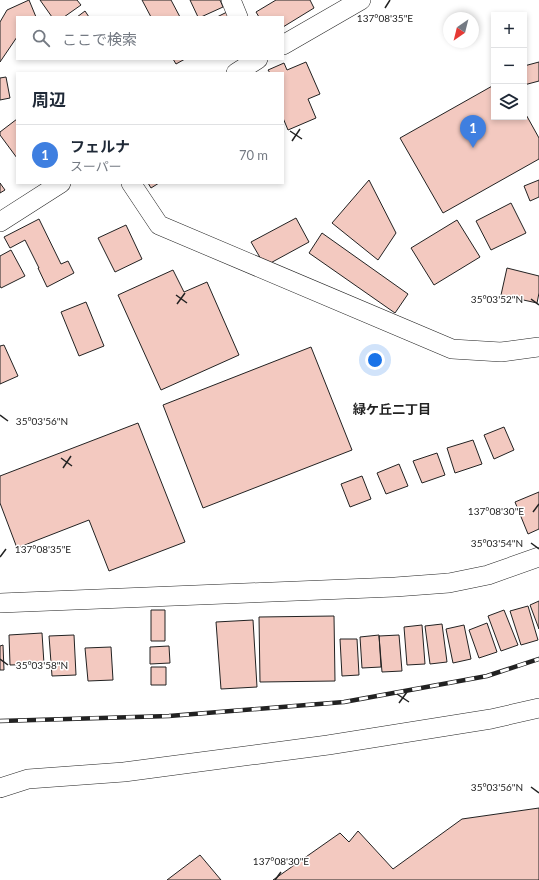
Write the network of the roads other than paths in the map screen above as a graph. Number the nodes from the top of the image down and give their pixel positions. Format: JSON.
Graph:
{"nodes":[{"id":1,"x":231,"y":0,"type":"edge"},
{"id":2,"x":361,"y":0,"type":"edge"},
{"id":3,"x":238,"y":16,"type":"edge"},
{"id":4,"x":284,"y":44,"type":"edge"},
{"id":5,"x":256,"y":60,"type":"edge"},
{"id":6,"x":238,"y":72,"type":"edge"},
{"id":7,"x":59,"y":184,"type":"edge"},
{"id":8,"x":132,"y":184,"type":"edge"},
{"id":9,"x":0,"y":222,"type":"edge"},
{"id":10,"x":539,"y":347,"type":"edge"},
{"id":11,"x":539,"y":557,"type":"edge"},
{"id":12,"x":0,"y":603,"type":"edge"},
{"id":13,"x":539,"y":708,"type":"edge"},
{"id":14,"x":0,"y":788,"type":"edge"}],
"edges":[{"from":1,"to":3,"type":"street"},
{"from":2,"to":4,"type":"street"},
{"from":5,"to":6,"type":"street"},
{"from":7,"to":9,"type":"street"},
{"from":8,"to":10,"type":"street"},
{"from":11,"to":12,"type":"street"},
{"from":13,"to":14,"type":"street"}]}
